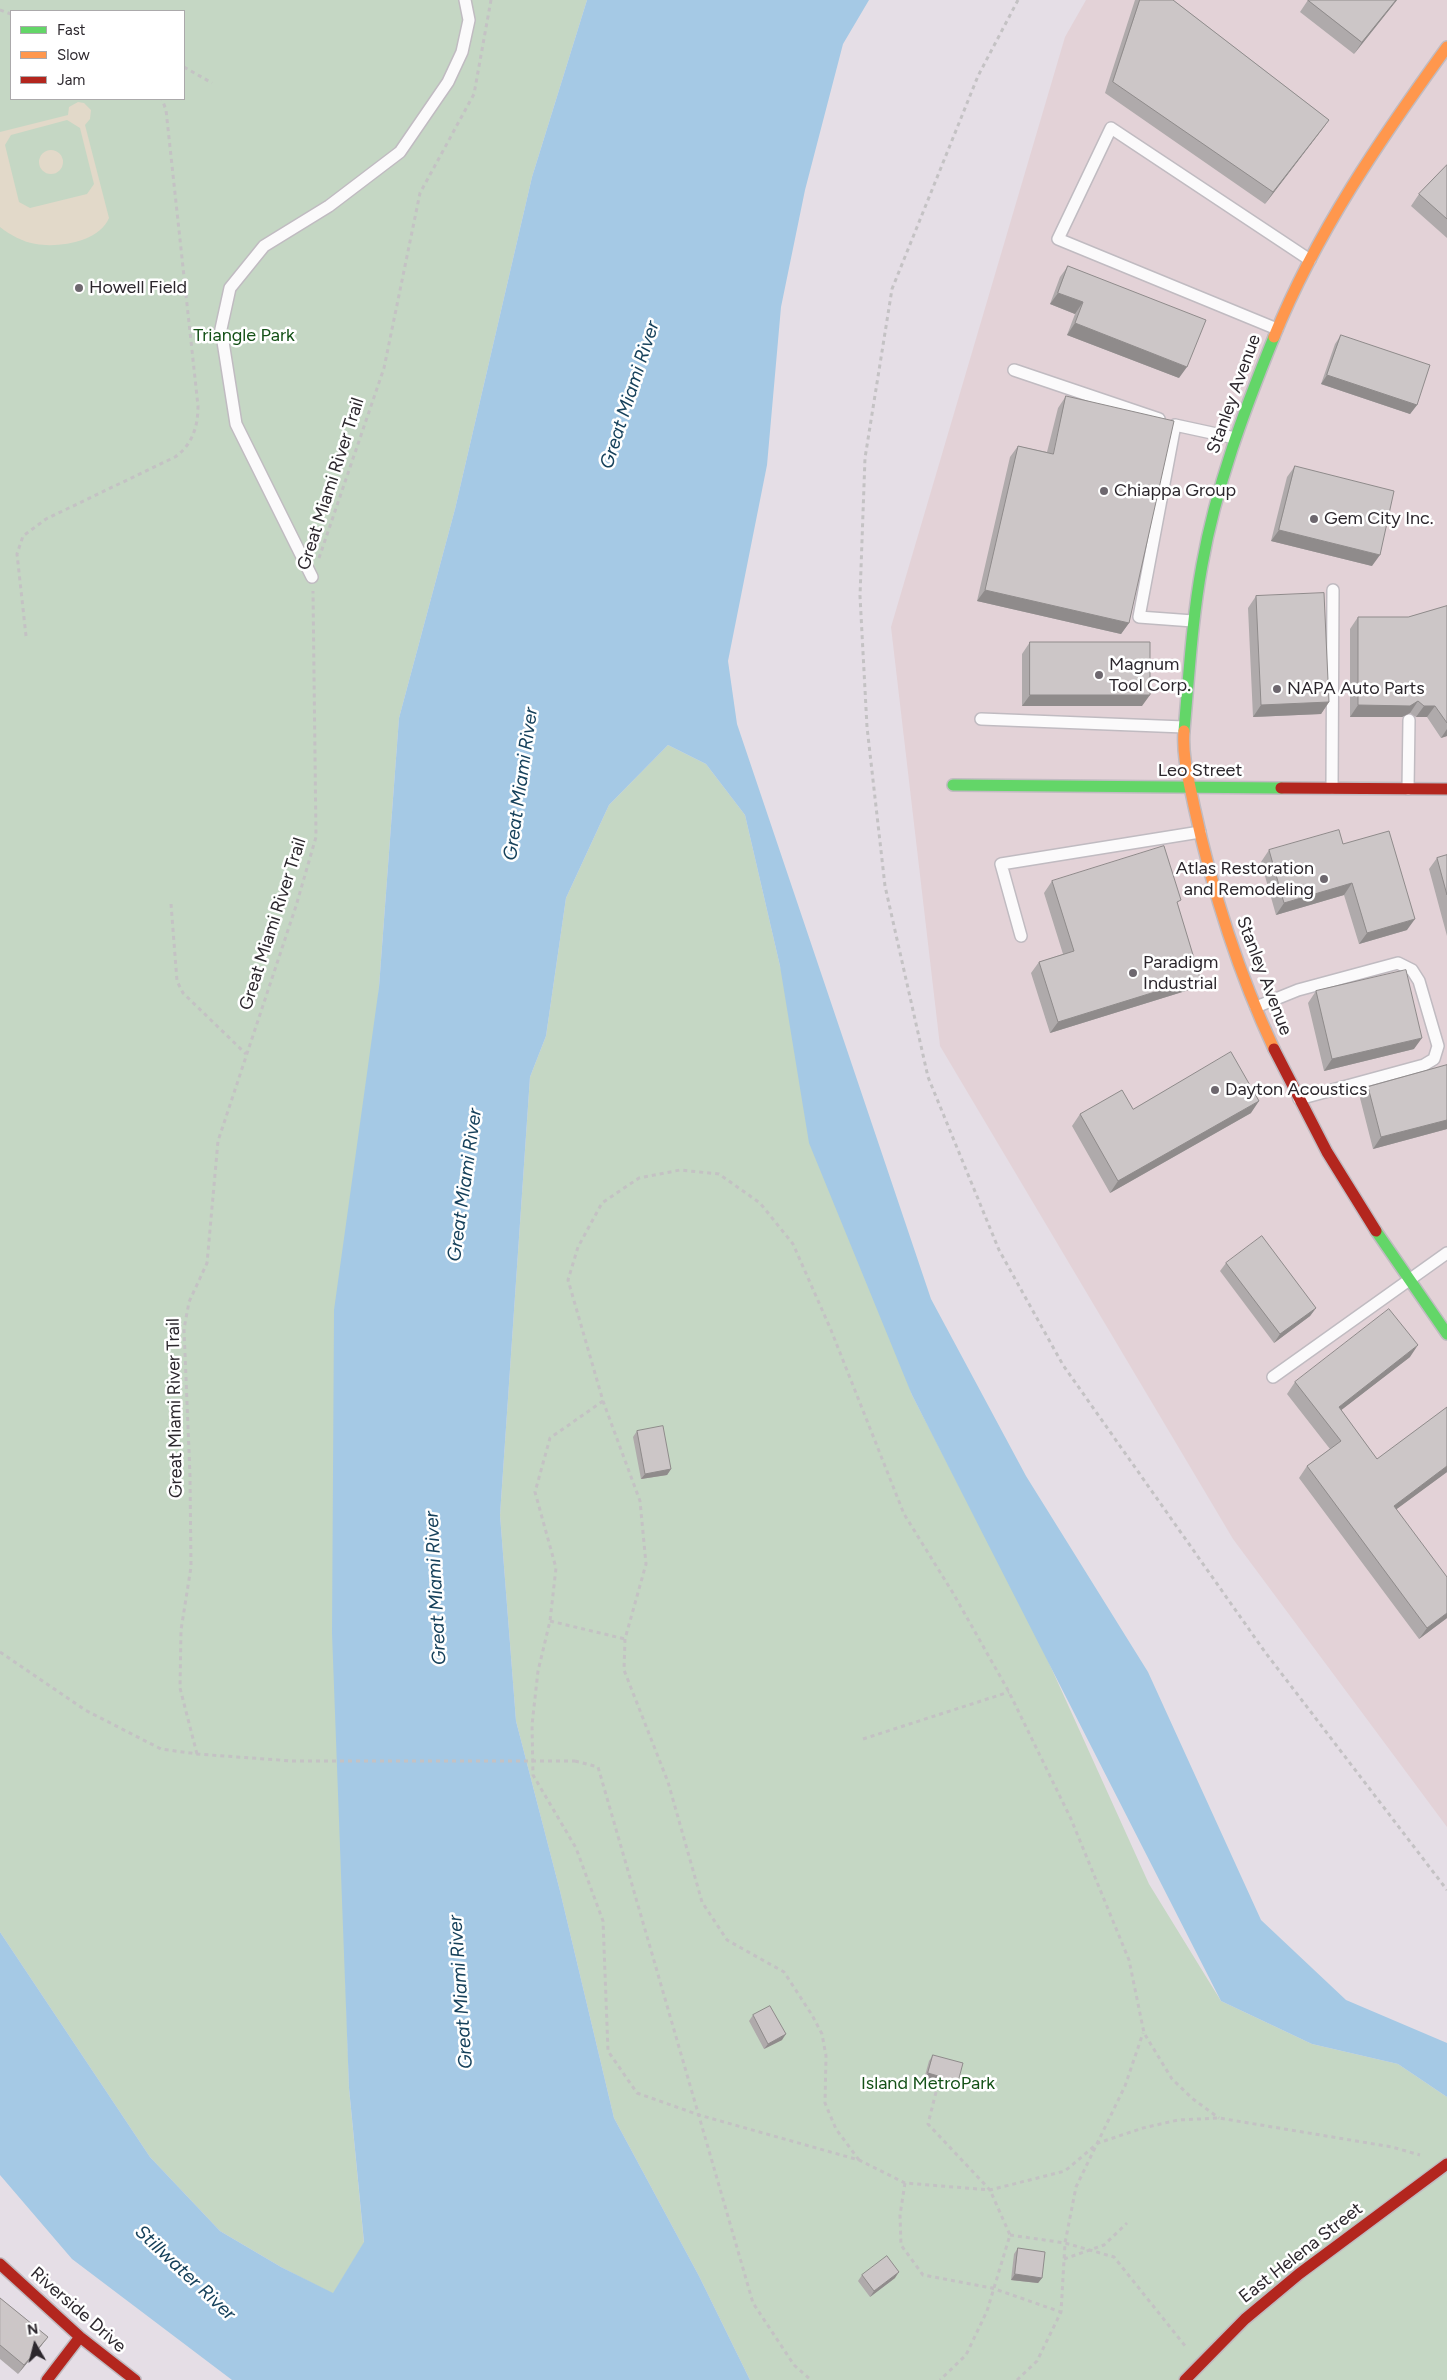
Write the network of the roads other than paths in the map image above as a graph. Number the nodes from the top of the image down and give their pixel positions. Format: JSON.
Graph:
{"nodes":[{"id":1,"x":465,"y":0,"type":"edge"},
{"id":2,"x":1447,"y":47,"type":"edge"},
{"id":3,"x":1310,"y":260,"type":"junction"},
{"id":4,"x":1277,"y":329,"type":"junction"},
{"id":5,"x":1014,"y":370,"type":"dead end"},
{"id":6,"x":1175,"y":425,"type":"junction"},
{"id":7,"x":1235,"y":438,"type":"junction"},
{"id":8,"x":312,"y":577,"type":"road end"},
{"id":9,"x":1333,"y":590,"type":"dead end"},
{"id":10,"x":1193,"y":621,"type":"junction"},
{"id":11,"x":981,"y":718,"type":"dead end"},
{"id":12,"x":1409,"y":720,"type":"edge"},
{"id":13,"x":1184,"y":727,"type":"junction"},
{"id":14,"x":953,"y":785,"type":"dead end"},
{"id":15,"x":1191,"y":788,"type":"junction"},
{"id":16,"x":1332,"y":788,"type":"junction"},
{"id":17,"x":1408,"y":789,"type":"junction"},
{"id":18,"x":1447,"y":789,"type":"edge"},
{"id":19,"x":1200,"y":832,"type":"junction"},
{"id":20,"x":1021,"y":936,"type":"dead end"},
{"id":21,"x":1256,"y":1007,"type":"junction"},
{"id":22,"x":1298,"y":1099,"type":"junction"},
{"id":23,"x":1447,"y":1253,"type":"edge"},
{"id":24,"x":1408,"y":1281,"type":"junction"},
{"id":25,"x":1447,"y":1334,"type":"edge"},
{"id":26,"x":1273,"y":1377,"type":"dead end"},
{"id":27,"x":1447,"y":2164,"type":"edge"},
{"id":28,"x":0,"y":2264,"type":"edge"},
{"id":29,"x":80,"y":2337,"type":"junction"},
{"id":30,"x":47,"y":2380,"type":"edge"},
{"id":31,"x":134,"y":2380,"type":"edge"},
{"id":32,"x":1185,"y":2380,"type":"edge"}],
"edges":[{"from":1,"to":8,"type":"lane"},
{"from":2,"to":3,"type":"street","name":"Stanley Avenue"},
{"from":3,"to":4,"type":"street","name":"Stanley Avenue"},
{"from":3,"to":4,"type":"lane"},
{"from":4,"to":7,"type":"street","name":"Stanley Avenue"},
{"from":5,"to":6,"type":"lane"},
{"from":6,"to":7,"type":"lane"},
{"from":6,"to":10,"type":"lane"},
{"from":7,"to":10,"type":"street","name":"Stanley Avenue"},
{"from":9,"to":16,"type":"lane"},
{"from":10,"to":13,"type":"street","name":"Stanley Avenue"},
{"from":11,"to":13,"type":"lane"},
{"from":12,"to":17,"type":"lane"},
{"from":13,"to":15,"type":"street","name":"Stanley Avenue"},
{"from":14,"to":15,"type":"street","name":"Leo Street"},
{"from":15,"to":16,"type":"street","name":"Leo Street"},
{"from":15,"to":19,"type":"street","name":"Stanley Avenue"},
{"from":16,"to":17,"type":"street","name":"Leo Street"},
{"from":17,"to":18,"type":"street","name":"Leo Street"},
{"from":19,"to":20,"type":"lane"},
{"from":19,"to":21,"type":"street","name":"Stanley Avenue"},
{"from":21,"to":22,"type":"street","name":"Stanley Avenue"},
{"from":21,"to":22,"type":"lane"},
{"from":22,"to":24,"type":"street","name":"Stanley Avenue"},
{"from":23,"to":24,"type":"lane"},
{"from":24,"to":25,"type":"street","name":"Stanley Avenue"},
{"from":24,"to":26,"type":"lane"},
{"from":27,"to":32,"type":"street","name":"East Helena Street"},
{"from":28,"to":29,"type":"street","name":"Riverside Drive"},
{"from":29,"to":30,"type":"street"},
{"from":29,"to":31,"type":"street","name":"Riverside Drive"}]}
